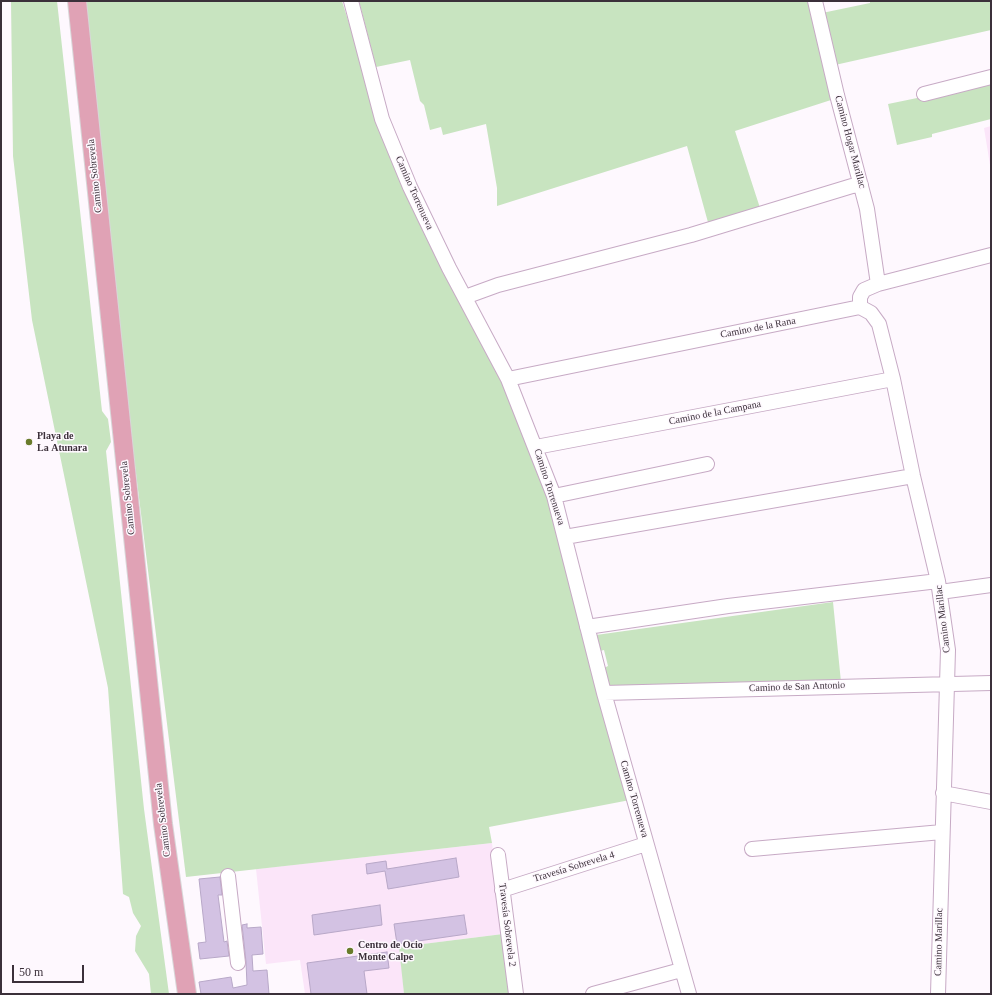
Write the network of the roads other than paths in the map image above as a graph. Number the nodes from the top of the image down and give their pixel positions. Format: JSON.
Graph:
{"nodes":[{"id":1,"x":77,"y":1,"type":"edge"},
{"id":2,"x":351,"y":1,"type":"edge"},
{"id":3,"x":815,"y":1,"type":"edge"},
{"id":4,"x":991,"y":77,"type":"edge"},
{"id":5,"x":924,"y":94,"type":"dead end"},
{"id":6,"x":861,"y":185,"type":"junction"},
{"id":7,"x":991,"y":255,"type":"edge"},
{"id":8,"x":878,"y":284,"type":"junction"},
{"id":9,"x":465,"y":297,"type":"junction"},
{"id":10,"x":860,"y":307,"type":"junction"},
{"id":11,"x":508,"y":379,"type":"junction"},
{"id":12,"x":893,"y":379,"type":"junction"},
{"id":13,"x":536,"y":447,"type":"junction"},
{"id":14,"x":707,"y":464,"type":"dead end"},
{"id":15,"x":913,"y":476,"type":"junction"},
{"id":16,"x":554,"y":496,"type":"junction"},
{"id":17,"x":565,"y":537,"type":"junction"},
{"id":18,"x":991,"y":585,"type":"edge"},
{"id":19,"x":939,"y":587,"type":"junction"},
{"id":20,"x":587,"y":627,"type":"junction"},
{"id":21,"x":991,"y":683,"type":"edge"},
{"id":22,"x":946,"y":684,"type":"junction"},
{"id":23,"x":604,"y":693,"type":"junction"},
{"id":24,"x":943,"y":793,"type":"junction"},
{"id":25,"x":991,"y":802,"type":"edge"},
{"id":26,"x":942,"y":832,"type":"junction"},
{"id":27,"x":646,"y":844,"type":"junction"},
{"id":28,"x":752,"y":848,"type":"dead end"},
{"id":29,"x":498,"y":855,"type":"dead end"},
{"id":30,"x":228,"y":876,"type":"dead end"},
{"id":31,"x":502,"y":890,"type":"junction"},
{"id":32,"x":238,"y":963,"type":"dead end"},
{"id":33,"x":681,"y":970,"type":"junction"},
{"id":34,"x":187,"y":994,"type":"edge"},
{"id":35,"x":516,"y":994,"type":"edge"},
{"id":36,"x":594,"y":994,"type":"edge"},
{"id":37,"x":689,"y":994,"type":"edge"},
{"id":38,"x":938,"y":994,"type":"edge"}],
"edges":[{"from":1,"to":34,"type":"main road","name":"Camino Sobrevela"},
{"from":2,"to":9,"type":"street","name":"Camino Torrenueva"},
{"from":3,"to":6,"type":"street","name":"Camino Hogar Marillac"},
{"from":4,"to":5,"type":"street"},
{"from":6,"to":8,"type":"street","name":"Camino Hogar Marillac"},
{"from":6,"to":9,"type":"street"},
{"from":7,"to":8,"type":"street"},
{"from":8,"to":10,"type":"street"},
{"from":9,"to":11,"type":"street","name":"Camino Torrenueva"},
{"from":10,"to":11,"type":"street","name":"Camino de la Rana"},
{"from":10,"to":12,"type":"street","name":"Camino Marillac"},
{"from":11,"to":13,"type":"street","name":"Camino Torrenueva"},
{"from":12,"to":13,"type":"street","name":"Camino de la Campana"},
{"from":12,"to":15,"type":"street","name":"Camino Marillac"},
{"from":13,"to":16,"type":"street","name":"Camino Torrenueva"},
{"from":14,"to":16,"type":"street"},
{"from":15,"to":17,"type":"street"},
{"from":15,"to":19,"type":"street","name":"Camino Marillac"},
{"from":16,"to":17,"type":"street","name":"Camino Torrenueva"},
{"from":17,"to":20,"type":"street","name":"Camino Torrenueva"},
{"from":18,"to":19,"type":"street"},
{"from":19,"to":20,"type":"street"},
{"from":19,"to":22,"type":"street","name":"Camino Marillac"},
{"from":20,"to":23,"type":"street","name":"Camino Torrenueva"},
{"from":21,"to":22,"type":"street","name":"Camino de San Antonio"},
{"from":22,"to":23,"type":"street","name":"Camino de San Antonio"},
{"from":22,"to":24,"type":"street","name":"Camino Marillac"},
{"from":23,"to":27,"type":"street","name":"Camino Torrenueva"},
{"from":24,"to":25,"type":"street"},
{"from":24,"to":26,"type":"street","name":"Camino Marillac"},
{"from":26,"to":28,"type":"street"},
{"from":26,"to":38,"type":"street","name":"Camino Marillac"},
{"from":27,"to":31,"type":"street","name":"Travesía Sobrevela 4"},
{"from":27,"to":33,"type":"street","name":"Camino Torrenueva"},
{"from":29,"to":31,"type":"street","name":"Travesía Sobrevela 2"},
{"from":30,"to":32,"type":"street"},
{"from":31,"to":35,"type":"street","name":"Travesía Sobrevela 2"},
{"from":33,"to":36,"type":"street"},
{"from":33,"to":37,"type":"street","name":"Camino Torrenueva"}]}
